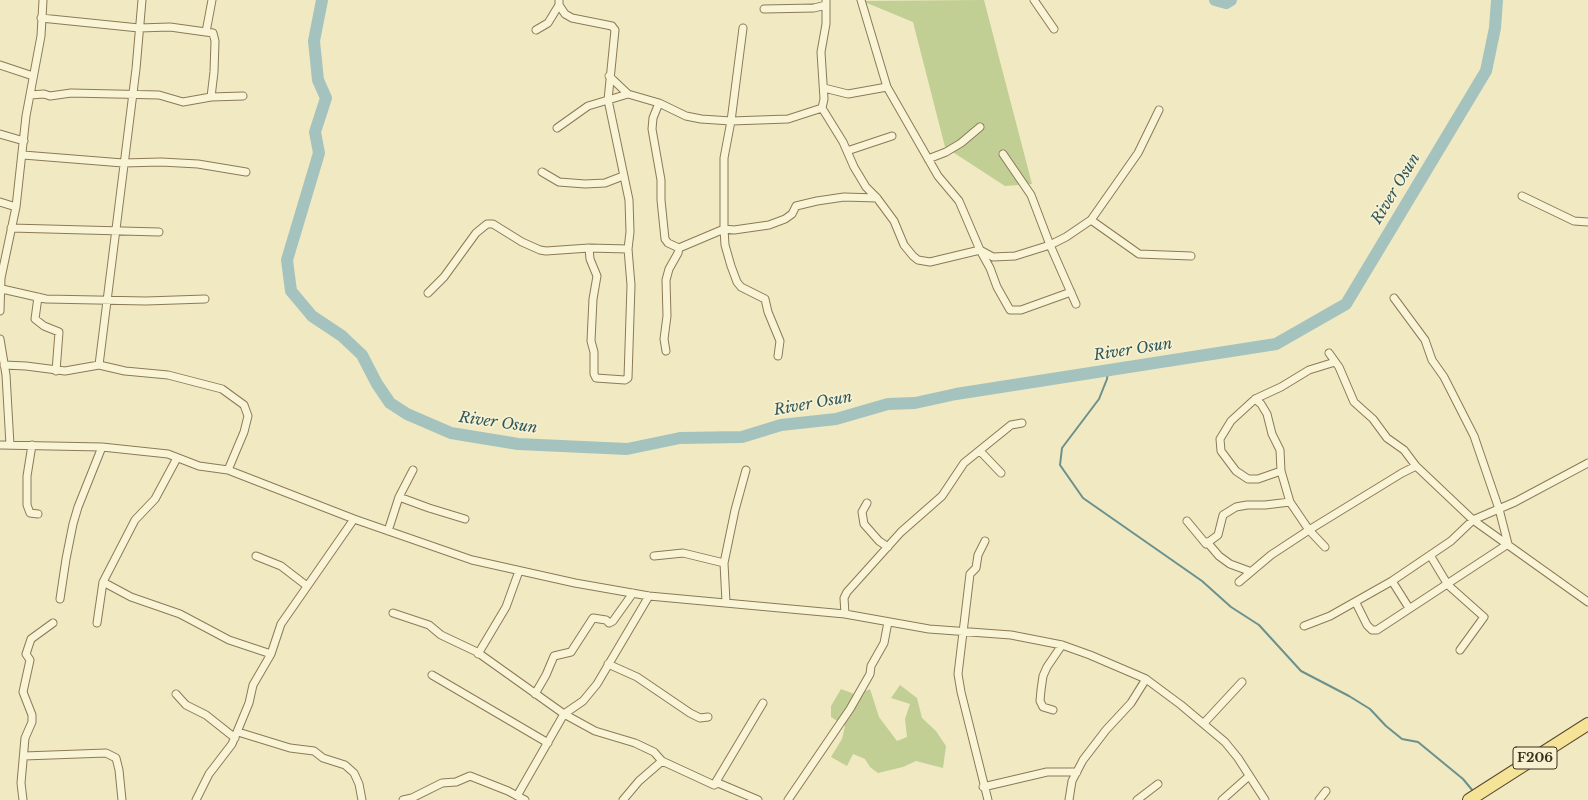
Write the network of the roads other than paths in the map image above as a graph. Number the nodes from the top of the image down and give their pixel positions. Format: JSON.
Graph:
{"nodes":[{"id":1,"x":43,"y":0,"type":"edge"},
{"id":2,"x":142,"y":0,"type":"edge"},
{"id":3,"x":212,"y":0,"type":"edge"},
{"id":4,"x":861,"y":0,"type":"edge"},
{"id":5,"x":1034,"y":0,"type":"edge"},
{"id":6,"x":559,"y":3,"type":"edge"},
{"id":7,"x":826,"y":3,"type":"edge"},
{"id":8,"x":764,"y":9,"type":"dead end"},
{"id":9,"x":41,"y":18,"type":"junction"},
{"id":10,"x":139,"y":28,"type":"junction"},
{"id":11,"x":743,"y":28,"type":"dead end"},
{"id":12,"x":1054,"y":29,"type":"dead end"},
{"id":13,"x":536,"y":30,"type":"dead end"},
{"id":14,"x":206,"y":32,"type":"junction"},
{"id":15,"x":0,"y":65,"type":"edge"},
{"id":16,"x":33,"y":76,"type":"junction"},
{"id":17,"x":609,"y":76,"type":"junction"},
{"id":18,"x":887,"y":87,"type":"junction"},
{"id":19,"x":824,"y":88,"type":"junction"},
{"id":20,"x":628,"y":94,"type":"junction"},
{"id":21,"x":30,"y":95,"type":"junction"},
{"id":22,"x":132,"y":96,"type":"junction"},
{"id":23,"x":243,"y":96,"type":"dead end"},
{"id":24,"x":211,"y":97,"type":"junction"},
{"id":25,"x":608,"y":100,"type":"junction"},
{"id":26,"x":659,"y":103,"type":"junction"},
{"id":27,"x":822,"y":108,"type":"junction"},
{"id":28,"x":1159,"y":110,"type":"dead end"},
{"id":29,"x":731,"y":121,"type":"junction"},
{"id":30,"x":980,"y":127,"type":"dead end"},
{"id":31,"x":557,"y":128,"type":"dead end"},
{"id":32,"x":0,"y":134,"type":"edge"},
{"id":33,"x":892,"y":136,"type":"dead end"},
{"id":34,"x":24,"y":141,"type":"junction"},
{"id":35,"x":847,"y":151,"type":"junction"},
{"id":36,"x":1003,"y":154,"type":"dead end"},
{"id":37,"x":23,"y":155,"type":"junction"},
{"id":38,"x":928,"y":159,"type":"junction"},
{"id":39,"x":123,"y":163,"type":"junction"},
{"id":40,"x":246,"y":172,"type":"dead end"},
{"id":41,"x":542,"y":172,"type":"dead end"},
{"id":42,"x":623,"y":176,"type":"junction"},
{"id":43,"x":1522,"y":196,"type":"dead end"},
{"id":44,"x":877,"y":198,"type":"junction"},
{"id":45,"x":0,"y":202,"type":"edge"},
{"id":46,"x":16,"y":207,"type":"junction"},
{"id":47,"x":1091,"y":220,"type":"junction"},
{"id":48,"x":1588,"y":222,"type":"edge"},
{"id":49,"x":11,"y":228,"type":"junction"},
{"id":50,"x":724,"y":229,"type":"junction"},
{"id":51,"x":115,"y":230,"type":"junction"},
{"id":52,"x":159,"y":232,"type":"dead end"},
{"id":53,"x":1050,"y":245,"type":"junction"},
{"id":54,"x":589,"y":248,"type":"junction"},
{"id":55,"x":679,"y":248,"type":"junction"},
{"id":56,"x":628,"y":249,"type":"junction"},
{"id":57,"x":980,"y":250,"type":"junction"},
{"id":58,"x":1191,"y":256,"type":"dead end"},
{"id":59,"x":1,"y":278,"type":"edge"},
{"id":60,"x":2,"y":289,"type":"junction"},
{"id":61,"x":1071,"y":292,"type":"junction"},
{"id":62,"x":428,"y":293,"type":"dead end"},
{"id":63,"x":38,"y":297,"type":"junction"},
{"id":64,"x":1394,"y":298,"type":"dead end"},
{"id":65,"x":205,"y":299,"type":"dead end"},
{"id":66,"x":106,"y":300,"type":"junction"},
{"id":67,"x":1076,"y":304,"type":"dead end"},
{"id":68,"x":0,"y":311,"type":"edge"},
{"id":69,"x":0,"y":339,"type":"edge"},
{"id":70,"x":103,"y":348,"type":"junction"},
{"id":71,"x":666,"y":351,"type":"dead end"},
{"id":72,"x":1329,"y":353,"type":"dead end"},
{"id":73,"x":778,"y":356,"type":"dead end"},
{"id":74,"x":1335,"y":362,"type":"junction"},
{"id":75,"x":99,"y":365,"type":"junction"},
{"id":76,"x":4,"y":366,"type":"junction"},
{"id":77,"x":109,"y":367,"type":"junction"},
{"id":78,"x":56,"y":371,"type":"junction"},
{"id":79,"x":1255,"y":399,"type":"junction"},
{"id":80,"x":1022,"y":423,"type":"dead end"},
{"id":81,"x":0,"y":445,"type":"edge"},
{"id":82,"x":10,"y":445,"type":"junction"},
{"id":83,"x":32,"y":445,"type":"junction"},
{"id":84,"x":102,"y":447,"type":"junction"},
{"id":85,"x":980,"y":451,"type":"junction"},
{"id":86,"x":177,"y":458,"type":"junction"},
{"id":87,"x":1588,"y":463,"type":"edge"},
{"id":88,"x":1416,"y":466,"type":"junction"},
{"id":89,"x":228,"y":470,"type":"junction"},
{"id":90,"x":413,"y":470,"type":"dead end"},
{"id":91,"x":746,"y":470,"type":"dead end"},
{"id":92,"x":1281,"y":471,"type":"junction"},
{"id":93,"x":1001,"y":474,"type":"dead end"},
{"id":94,"x":398,"y":497,"type":"junction"},
{"id":95,"x":1290,"y":502,"type":"junction"},
{"id":96,"x":867,"y":504,"type":"dead end"},
{"id":97,"x":1499,"y":509,"type":"junction"},
{"id":98,"x":38,"y":514,"type":"dead end"},
{"id":99,"x":354,"y":519,"type":"junction"},
{"id":100,"x":465,"y":519,"type":"dead end"},
{"id":101,"x":1473,"y":520,"type":"junction"},
{"id":102,"x":1187,"y":521,"type":"dead end"},
{"id":103,"x":1309,"y":530,"type":"junction"},
{"id":104,"x":388,"y":531,"type":"junction"},
{"id":105,"x":985,"y":541,"type":"dead end"},
{"id":106,"x":1207,"y":542,"type":"junction"},
{"id":107,"x":1508,"y":544,"type":"junction"},
{"id":108,"x":888,"y":547,"type":"junction"},
{"id":109,"x":1325,"y":547,"type":"dead end"},
{"id":110,"x":1430,"y":555,"type":"junction"},
{"id":111,"x":256,"y":556,"type":"dead end"},
{"id":112,"x":654,"y":556,"type":"dead end"},
{"id":113,"x":724,"y":563,"type":"junction"},
{"id":114,"x":519,"y":571,"type":"junction"},
{"id":115,"x":1249,"y":572,"type":"junction"},
{"id":116,"x":1392,"y":581,"type":"junction"},
{"id":117,"x":103,"y":582,"type":"junction"},
{"id":118,"x":1238,"y":582,"type":"dead end"},
{"id":119,"x":1448,"y":585,"type":"junction"},
{"id":120,"x":307,"y":586,"type":"junction"},
{"id":121,"x":633,"y":593,"type":"junction"},
{"id":122,"x":649,"y":596,"type":"junction"},
{"id":123,"x":60,"y":599,"type":"dead end"},
{"id":124,"x":726,"y":602,"type":"junction"},
{"id":125,"x":1588,"y":602,"type":"edge"},
{"id":126,"x":1356,"y":603,"type":"junction"},
{"id":127,"x":1409,"y":608,"type":"junction"},
{"id":128,"x":393,"y":612,"type":"dead end"},
{"id":129,"x":845,"y":614,"type":"junction"},
{"id":130,"x":888,"y":622,"type":"junction"},
{"id":131,"x":53,"y":623,"type":"dead end"},
{"id":132,"x":97,"y":623,"type":"dead end"},
{"id":133,"x":1304,"y":626,"type":"dead end"},
{"id":134,"x":965,"y":631,"type":"junction"},
{"id":135,"x":1062,"y":645,"type":"junction"},
{"id":136,"x":1460,"y":650,"type":"dead end"},
{"id":137,"x":271,"y":654,"type":"junction"},
{"id":138,"x":478,"y":654,"type":"junction"},
{"id":139,"x":608,"y":664,"type":"junction"},
{"id":140,"x":432,"y":676,"type":"dead end"},
{"id":141,"x":1146,"y":679,"type":"junction"},
{"id":142,"x":1242,"y":682,"type":"dead end"},
{"id":143,"x":176,"y":694,"type":"dead end"},
{"id":144,"x":535,"y":694,"type":"junction"},
{"id":145,"x":763,"y":703,"type":"dead end"},
{"id":146,"x":1053,"y":710,"type":"dead end"},
{"id":147,"x":564,"y":714,"type":"junction"},
{"id":148,"x":708,"y":717,"type":"dead end"},
{"id":149,"x":1204,"y":723,"type":"junction"},
{"id":150,"x":1588,"y":724,"type":"edge"},
{"id":151,"x":236,"y":735,"type":"junction"},
{"id":152,"x":548,"y":743,"type":"junction"},
{"id":153,"x":24,"y":756,"type":"junction"},
{"id":154,"x":662,"y":761,"type":"junction"},
{"id":155,"x":1077,"y":772,"type":"junction"},
{"id":156,"x":1249,"y":776,"type":"junction"},
{"id":157,"x":1158,"y":784,"type":"dead end"},
{"id":158,"x":714,"y":786,"type":"junction"},
{"id":159,"x":983,"y":787,"type":"junction"},
{"id":160,"x":1326,"y":791,"type":"dead end"},
{"id":161,"x":517,"y":796,"type":"junction"},
{"id":162,"x":1475,"y":797,"type":"edge"},
{"id":163,"x":23,"y":800,"type":"edge"},
{"id":164,"x":122,"y":800,"type":"edge"},
{"id":165,"x":196,"y":800,"type":"edge"},
{"id":166,"x":362,"y":800,"type":"edge"},
{"id":167,"x":403,"y":800,"type":"edge"},
{"id":168,"x":525,"y":800,"type":"edge"},
{"id":169,"x":623,"y":800,"type":"edge"},
{"id":170,"x":758,"y":800,"type":"edge"},
{"id":171,"x":788,"y":800,"type":"edge"},
{"id":172,"x":988,"y":800,"type":"edge"},
{"id":173,"x":1069,"y":800,"type":"edge"},
{"id":174,"x":1137,"y":800,"type":"edge"},
{"id":175,"x":1222,"y":800,"type":"edge"},
{"id":176,"x":1265,"y":800,"type":"edge"},
{"id":177,"x":1319,"y":800,"type":"edge"}],
"edges":[{"from":1,"to":9,"type":"street"},
{"from":2,"to":10,"type":"street"},
{"from":3,"to":14,"type":"street"},
{"from":4,"to":18,"type":"street"},
{"from":5,"to":12,"type":"street"},
{"from":6,"to":13,"type":"street"},
{"from":6,"to":17,"type":"street"},
{"from":7,"to":8,"type":"street"},
{"from":7,"to":19,"type":"street"},
{"from":9,"to":10,"type":"street"},
{"from":9,"to":16,"type":"street"},
{"from":10,"to":14,"type":"street"},
{"from":10,"to":22,"type":"street"},
{"from":11,"to":29,"type":"street"},
{"from":14,"to":24,"type":"street"},
{"from":15,"to":16,"type":"street"},
{"from":16,"to":21,"type":"street"},
{"from":17,"to":20,"type":"street"},
{"from":17,"to":25,"type":"street"},
{"from":18,"to":19,"type":"street"},
{"from":18,"to":38,"type":"street"},
{"from":19,"to":27,"type":"street"},
{"from":20,"to":25,"type":"street"},
{"from":20,"to":26,"type":"street"},
{"from":21,"to":22,"type":"street"},
{"from":21,"to":34,"type":"street"},
{"from":22,"to":24,"type":"street"},
{"from":22,"to":39,"type":"street"},
{"from":23,"to":24,"type":"street"},
{"from":25,"to":31,"type":"street"},
{"from":25,"to":42,"type":"street"},
{"from":26,"to":29,"type":"street"},
{"from":26,"to":55,"type":"street"},
{"from":27,"to":29,"type":"street"},
{"from":27,"to":35,"type":"street"},
{"from":28,"to":47,"type":"street"},
{"from":29,"to":50,"type":"street"},
{"from":30,"to":38,"type":"street"},
{"from":32,"to":34,"type":"street"},
{"from":33,"to":35,"type":"street"},
{"from":34,"to":37,"type":"street"},
{"from":35,"to":44,"type":"street"},
{"from":36,"to":53,"type":"street"},
{"from":37,"to":39,"type":"street"},
{"from":37,"to":46,"type":"street"},
{"from":38,"to":57,"type":"street"},
{"from":39,"to":40,"type":"street"},
{"from":39,"to":51,"type":"street"},
{"from":41,"to":42,"type":"street"},
{"from":42,"to":56,"type":"street"},
{"from":43,"to":48,"type":"street"},
{"from":44,"to":50,"type":"street"},
{"from":44,"to":57,"type":"street"},
{"from":45,"to":46,"type":"street"},
{"from":46,"to":49,"type":"street"},
{"from":47,"to":53,"type":"street"},
{"from":47,"to":58,"type":"street"},
{"from":49,"to":51,"type":"street"},
{"from":49,"to":59,"type":"street"},
{"from":50,"to":55,"type":"street"},
{"from":50,"to":73,"type":"street"},
{"from":51,"to":52,"type":"street"},
{"from":51,"to":66,"type":"street"},
{"from":53,"to":57,"type":"street"},
{"from":53,"to":61,"type":"street"},
{"from":54,"to":56,"type":"street"},
{"from":54,"to":56,"type":"street"},
{"from":54,"to":62,"type":"street"},
{"from":55,"to":71,"type":"street"},
{"from":57,"to":61,"type":"street"},
{"from":59,"to":60,"type":"street"},
{"from":60,"to":63,"type":"street"},
{"from":60,"to":68,"type":"street"},
{"from":61,"to":67,"type":"street"},
{"from":63,"to":66,"type":"street"},
{"from":63,"to":78,"type":"street"},
{"from":64,"to":97,"type":"street"},
{"from":65,"to":66,"type":"street"},
{"from":66,"to":70,"type":"street"},
{"from":69,"to":76,"type":"street"},
{"from":70,"to":75,"type":"street"},
{"from":70,"to":77,"type":"street"},
{"from":72,"to":74,"type":"street"},
{"from":74,"to":79,"type":"street"},
{"from":74,"to":88,"type":"street"},
{"from":75,"to":77,"type":"street"},
{"from":75,"to":78,"type":"street"},
{"from":76,"to":78,"type":"street"},
{"from":76,"to":82,"type":"street"},
{"from":77,"to":89,"type":"street"},
{"from":79,"to":92,"type":"street"},
{"from":79,"to":92,"type":"street"},
{"from":80,"to":85,"type":"street"},
{"from":81,"to":82,"type":"street"},
{"from":82,"to":83,"type":"street"},
{"from":83,"to":84,"type":"street"},
{"from":83,"to":98,"type":"street"},
{"from":84,"to":86,"type":"street"},
{"from":84,"to":123,"type":"street"},
{"from":85,"to":93,"type":"street"},
{"from":85,"to":108,"type":"street"},
{"from":86,"to":89,"type":"street"},
{"from":86,"to":117,"type":"street"},
{"from":87,"to":97,"type":"street"},
{"from":88,"to":101,"type":"street"},
{"from":88,"to":103,"type":"street"},
{"from":89,"to":99,"type":"street"},
{"from":90,"to":94,"type":"street"},
{"from":91,"to":113,"type":"street"},
{"from":92,"to":95,"type":"street"},
{"from":94,"to":100,"type":"street"},
{"from":94,"to":104,"type":"street"},
{"from":95,"to":103,"type":"street"},
{"from":95,"to":106,"type":"street"},
{"from":96,"to":108,"type":"street"},
{"from":97,"to":101,"type":"street"},
{"from":97,"to":107,"type":"street"},
{"from":99,"to":104,"type":"street"},
{"from":99,"to":120,"type":"street"},
{"from":101,"to":107,"type":"street"},
{"from":101,"to":110,"type":"street"},
{"from":102,"to":106,"type":"street"},
{"from":103,"to":109,"type":"street"},
{"from":103,"to":115,"type":"street"},
{"from":104,"to":114,"type":"street"},
{"from":105,"to":134,"type":"street"},
{"from":106,"to":115,"type":"street"},
{"from":107,"to":119,"type":"street"},
{"from":107,"to":125,"type":"street"},
{"from":108,"to":129,"type":"street"},
{"from":110,"to":116,"type":"street"},
{"from":110,"to":119,"type":"street"},
{"from":111,"to":120,"type":"street"},
{"from":112,"to":113,"type":"street"},
{"from":113,"to":124,"type":"street"},
{"from":114,"to":121,"type":"street"},
{"from":114,"to":138,"type":"street"},
{"from":115,"to":118,"type":"street"},
{"from":116,"to":126,"type":"street"},
{"from":116,"to":127,"type":"street"},
{"from":117,"to":132,"type":"street"},
{"from":117,"to":137,"type":"street"},
{"from":119,"to":127,"type":"street"},
{"from":119,"to":136,"type":"street"},
{"from":120,"to":137,"type":"street"},
{"from":121,"to":122,"type":"street"},
{"from":121,"to":144,"type":"street"},
{"from":122,"to":124,"type":"street"},
{"from":122,"to":139,"type":"street"},
{"from":124,"to":129,"type":"street"},
{"from":126,"to":127,"type":"street"},
{"from":126,"to":133,"type":"street"},
{"from":128,"to":138,"type":"street"},
{"from":129,"to":130,"type":"street"},
{"from":130,"to":134,"type":"street"},
{"from":130,"to":171,"type":"street"},
{"from":131,"to":153,"type":"street"},
{"from":134,"to":135,"type":"street"},
{"from":134,"to":159,"type":"street"},
{"from":135,"to":141,"type":"street"},
{"from":135,"to":146,"type":"street"},
{"from":137,"to":151,"type":"street"},
{"from":138,"to":144,"type":"street"},
{"from":139,"to":147,"type":"street"},
{"from":139,"to":148,"type":"street"},
{"from":140,"to":152,"type":"street"},
{"from":141,"to":149,"type":"street"},
{"from":141,"to":155,"type":"street"},
{"from":142,"to":149,"type":"street"},
{"from":143,"to":151,"type":"street"},
{"from":144,"to":147,"type":"street"},
{"from":145,"to":158,"type":"street"},
{"from":147,"to":152,"type":"street"},
{"from":147,"to":154,"type":"street"},
{"from":149,"to":156,"type":"street"},
{"from":150,"to":162,"type":"main road","number":"F206"},
{"from":151,"to":165,"type":"street"},
{"from":151,"to":166,"type":"street"},
{"from":152,"to":161,"type":"street"},
{"from":153,"to":163,"type":"street"},
{"from":153,"to":164,"type":"street"},
{"from":154,"to":158,"type":"street"},
{"from":154,"to":169,"type":"street"},
{"from":155,"to":159,"type":"street"},
{"from":155,"to":173,"type":"street"},
{"from":156,"to":175,"type":"street"},
{"from":156,"to":176,"type":"street"},
{"from":157,"to":174,"type":"street"},
{"from":158,"to":170,"type":"street"},
{"from":159,"to":172,"type":"street"},
{"from":160,"to":177,"type":"street"},
{"from":161,"to":167,"type":"street"},
{"from":161,"to":168,"type":"street"}]}
